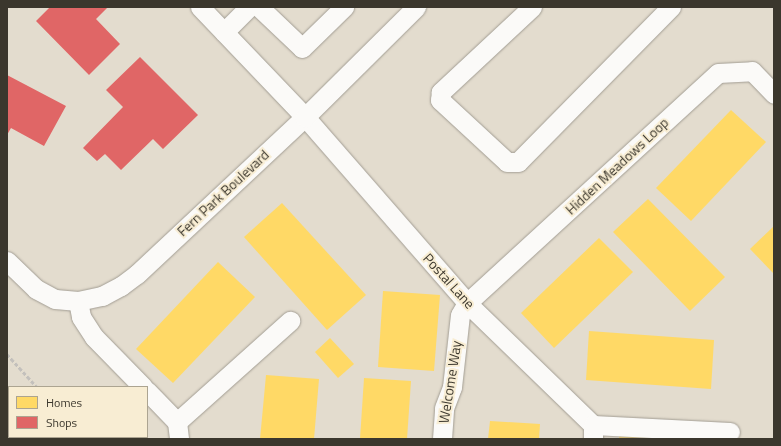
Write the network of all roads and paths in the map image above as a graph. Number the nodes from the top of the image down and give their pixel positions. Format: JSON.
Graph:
{"nodes":[{"id":1,"x":200,"y":7,"type":"edge"},
{"id":2,"x":249,"y":7,"type":"edge"},
{"id":3,"x":259,"y":7,"type":"edge"},
{"id":4,"x":344,"y":7,"type":"edge"},
{"id":5,"x":416,"y":7,"type":"edge"},
{"id":6,"x":532,"y":7,"type":"edge"},
{"id":7,"x":671,"y":7,"type":"edge"},
{"id":8,"x":224,"y":32,"type":"junction"},
{"id":9,"x":774,"y":94,"type":"edge"},
{"id":10,"x":305,"y":117,"type":"junction"},
{"id":11,"x":7,"y":261,"type":"edge"},
{"id":12,"x":78,"y":301,"type":"junction"},
{"id":13,"x":467,"y":303,"type":"junction"},
{"id":14,"x":290,"y":321,"type":"dead end"},
{"id":15,"x":7,"y":354,"type":"edge"},
{"id":16,"x":36,"y":386,"type":"edge"},
{"id":17,"x":142,"y":386,"type":"edge"},
{"id":18,"x":148,"y":392,"type":"edge"},
{"id":19,"x":178,"y":430,"type":"edge"},
{"id":20,"x":593,"y":432,"type":"edge"},
{"id":21,"x":730,"y":432,"type":"dead end"},
{"id":22,"x":442,"y":439,"type":"edge"}],
"edges":[{"from":1,"to":8,"type":"street","name":"Postal Lane"},
{"from":2,"to":8,"type":"street"},
{"from":3,"to":4,"type":"street"},
{"from":5,"to":10,"type":"street","name":"Fern Park Boulevard"},
{"from":6,"to":7,"type":"street"},
{"from":8,"to":10,"type":"street","name":"Postal Lane"},
{"from":9,"to":13,"type":"street","name":"Hidden Meadows Loop"},
{"from":10,"to":12,"type":"street","name":"Fern Park Boulevard"},
{"from":10,"to":13,"type":"street","name":"Postal Lane"},
{"from":11,"to":12,"type":"street","name":"Fern Park Boulevard"},
{"from":12,"to":17,"type":"street"},
{"from":13,"to":20,"type":"street","name":"Postal Lane"},
{"from":13,"to":22,"type":"street","name":"Welcome Way"},
{"from":14,"to":19,"type":"street"},
{"from":15,"to":16,"type":"path"},
{"from":18,"to":19,"type":"street"},
{"from":20,"to":21,"type":"street"}]}
